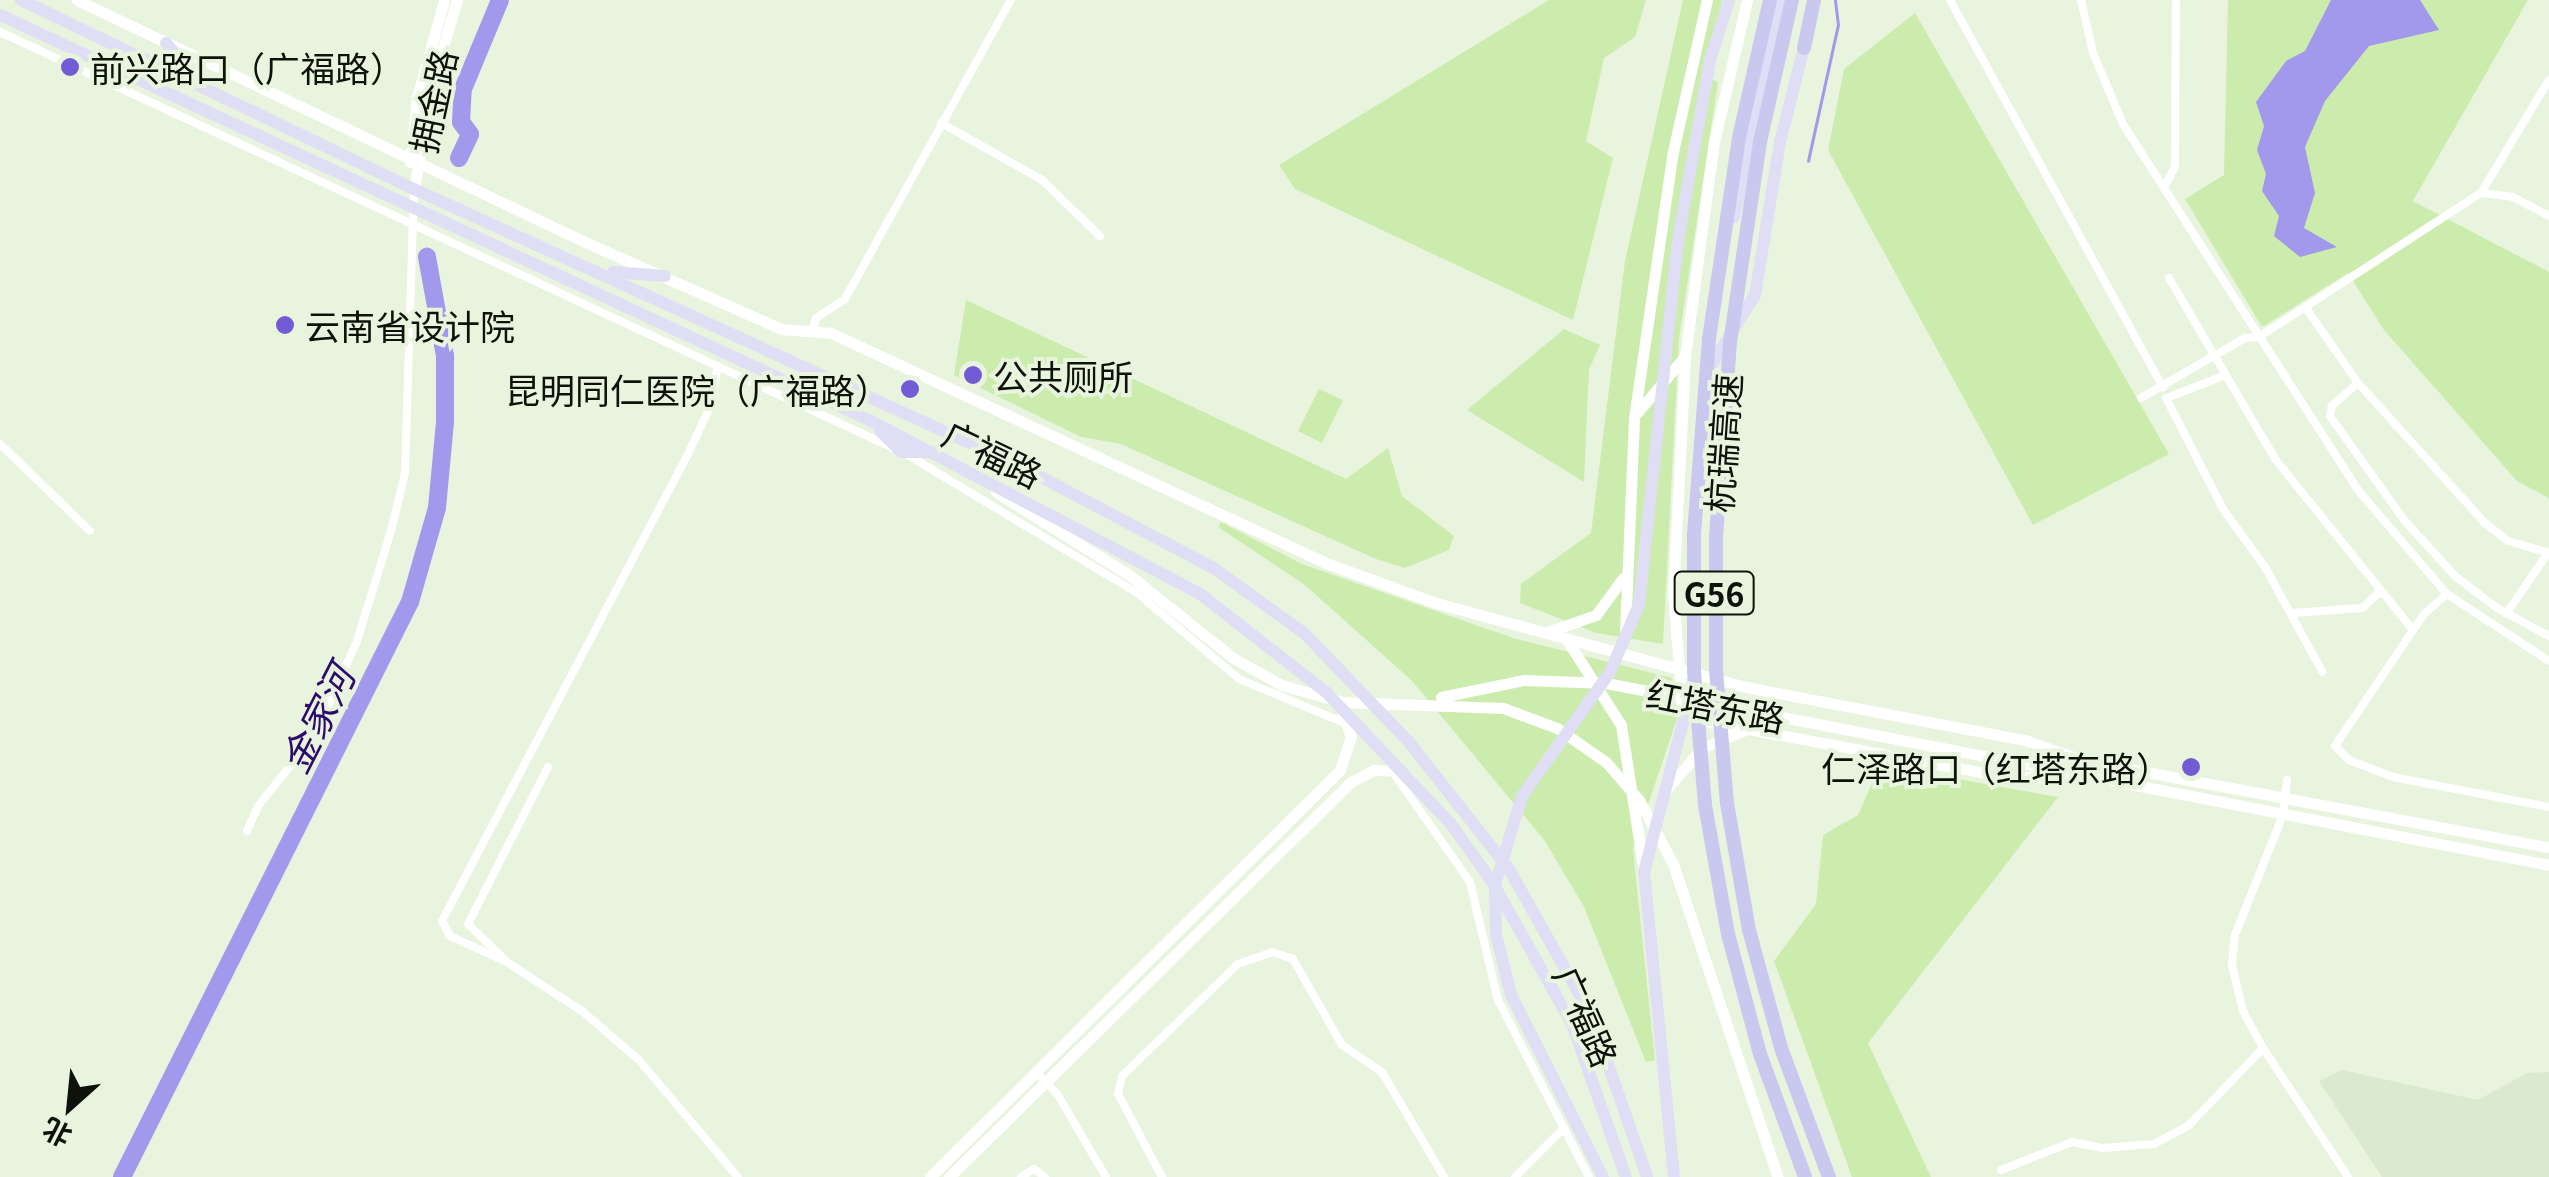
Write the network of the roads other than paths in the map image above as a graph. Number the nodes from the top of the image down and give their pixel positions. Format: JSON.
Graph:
{"nodes":[{"id":1,"x":22,"y":0,"type":"edge"},
{"id":2,"x":77,"y":0,"type":"edge"},
{"id":3,"x":444,"y":0,"type":"edge"},
{"id":4,"x":457,"y":0,"type":"edge"},
{"id":5,"x":1012,"y":0,"type":"edge"},
{"id":6,"x":1707,"y":0,"type":"edge"},
{"id":7,"x":1729,"y":0,"type":"edge"},
{"id":8,"x":1747,"y":0,"type":"edge"},
{"id":9,"x":1770,"y":0,"type":"edge"},
{"id":10,"x":1781,"y":0,"type":"edge"},
{"id":11,"x":1792,"y":0,"type":"edge"},
{"id":12,"x":1814,"y":0,"type":"edge"},
{"id":13,"x":1950,"y":0,"type":"edge"},
{"id":14,"x":2081,"y":0,"type":"edge"},
{"id":15,"x":2176,"y":0,"type":"edge"},
{"id":16,"x":0,"y":15,"type":"edge"},
{"id":17,"x":0,"y":32,"type":"edge"},
{"id":18,"x":166,"y":42,"type":"junction"},
{"id":19,"x":1804,"y":48,"type":"joint"},
{"id":20,"x":2549,"y":80,"type":"edge"},
{"id":21,"x":201,"y":84,"type":"junction"},
{"id":22,"x":941,"y":123,"type":"junction"},
{"id":23,"x":414,"y":161,"type":"junction"},
{"id":24,"x":2165,"y":186,"type":"junction"},
{"id":25,"x":414,"y":190,"type":"junction"},
{"id":26,"x":2481,"y":193,"type":"junction"},
{"id":27,"x":414,"y":209,"type":"junction"},
{"id":28,"x":2549,"y":216,"type":"edge"},
{"id":29,"x":413,"y":228,"type":"junction"},
{"id":30,"x":1100,"y":236,"type":"dead end"},
{"id":31,"x":602,"y":272,"type":"junction"},
{"id":32,"x":665,"y":276,"type":"junction"},
{"id":33,"x":2169,"y":278,"type":"dead end"},
{"id":34,"x":2306,"y":308,"type":"junction"},
{"id":35,"x":813,"y":329,"type":"junction"},
{"id":36,"x":2260,"y":337,"type":"junction"},
{"id":37,"x":1685,"y":356,"type":"junction"},
{"id":38,"x":2216,"y":356,"type":"junction"},
{"id":39,"x":1713,"y":363,"type":"junction"},
{"id":40,"x":717,"y":370,"type":"junction"},
{"id":41,"x":2226,"y":375,"type":"junction"},
{"id":42,"x":2358,"y":383,"type":"junction"},
{"id":43,"x":2163,"y":387,"type":"junction"},
{"id":44,"x":2142,"y":398,"type":"dead end"},
{"id":45,"x":1634,"y":418,"type":"junction"},
{"id":46,"x":869,"y":420,"type":"junction"},
{"id":47,"x":0,"y":444,"type":"edge"},
{"id":48,"x":902,"y":452,"type":"junction"},
{"id":49,"x":934,"y":452,"type":"junction"},
{"id":50,"x":90,"y":531,"type":"dead end"},
{"id":51,"x":2548,"y":553,"type":"edge"},
{"id":52,"x":1623,"y":578,"type":"junction"},
{"id":53,"x":2380,"y":592,"type":"junction"},
{"id":54,"x":2447,"y":594,"type":"junction"},
{"id":55,"x":2292,"y":613,"type":"junction"},
{"id":56,"x":2506,"y":614,"type":"junction"},
{"id":57,"x":2414,"y":630,"type":"junction"},
{"id":58,"x":1536,"y":632,"type":"junction"},
{"id":59,"x":2549,"y":636,"type":"edge"},
{"id":60,"x":1566,"y":639,"type":"junction"},
{"id":61,"x":1625,"y":654,"type":"junction"},
{"id":62,"x":2549,"y":661,"type":"edge"},
{"id":63,"x":1677,"y":668,"type":"junction"},
{"id":64,"x":2322,"y":670,"type":"dead end"},
{"id":65,"x":1696,"y":673,"type":"junction"},
{"id":66,"x":1335,"y":700,"type":"junction"},
{"id":67,"x":1412,"y":702,"type":"junction"},
{"id":68,"x":1684,"y":717,"type":"junction"},
{"id":69,"x":1348,"y":724,"type":"junction"},
{"id":70,"x":1756,"y":729,"type":"junction"},
{"id":71,"x":1380,"y":744,"type":"junction"},
{"id":72,"x":548,"y":767,"type":"dead end"},
{"id":73,"x":1398,"y":770,"type":"junction"},
{"id":74,"x":2072,"y":776,"type":"junction"},
{"id":75,"x":2286,"y":780,"type":"dead end"},
{"id":76,"x":1664,"y":792,"type":"junction"},
{"id":77,"x":2285,"y":798,"type":"junction"},
{"id":78,"x":2549,"y":806,"type":"edge"},
{"id":79,"x":2283,"y":814,"type":"junction"},
{"id":80,"x":247,"y":830,"type":"dead end"},
{"id":81,"x":2549,"y":847,"type":"edge"},
{"id":82,"x":1248,"y":861,"type":"junction"},
{"id":83,"x":2549,"y":864,"type":"edge"},
{"id":84,"x":1259,"y":872,"type":"junction"},
{"id":85,"x":1644,"y":872,"type":"junction"},
{"id":86,"x":507,"y":962,"type":"junction"},
{"id":87,"x":1091,"y":1018,"type":"junction"},
{"id":88,"x":1101,"y":1028,"type":"junction"},
{"id":89,"x":2263,"y":1048,"type":"junction"},
{"id":90,"x":1042,"y":1077,"type":"junction"},
{"id":91,"x":1564,"y":1128,"type":"junction"},
{"id":92,"x":2001,"y":1170,"type":"dead end"},
{"id":93,"x":738,"y":1177,"type":"edge"},
{"id":94,"x":930,"y":1177,"type":"edge"},
{"id":95,"x":949,"y":1177,"type":"edge"},
{"id":96,"x":1021,"y":1177,"type":"edge"},
{"id":97,"x":1044,"y":1177,"type":"edge"},
{"id":98,"x":1106,"y":1177,"type":"edge"},
{"id":99,"x":1162,"y":1177,"type":"edge"},
{"id":100,"x":1444,"y":1177,"type":"edge"},
{"id":101,"x":1515,"y":1177,"type":"edge"},
{"id":102,"x":1589,"y":1177,"type":"edge"},
{"id":103,"x":1604,"y":1177,"type":"edge"},
{"id":104,"x":1626,"y":1177,"type":"edge"},
{"id":105,"x":1647,"y":1177,"type":"edge"},
{"id":106,"x":1674,"y":1177,"type":"edge"},
{"id":107,"x":1778,"y":1177,"type":"edge"},
{"id":108,"x":1805,"y":1177,"type":"edge"},
{"id":109,"x":1828,"y":1177,"type":"edge"},
{"id":110,"x":2348,"y":1177,"type":"edge"}],
"edges":[{"from":1,"to":21,"type":"main road","name":"广福路"},
{"from":2,"to":18,"type":"main road"},
{"from":3,"to":23,"type":"main road","name":"拥金路"},
{"from":4,"to":23,"type":"main road","name":"拥金路"},
{"from":5,"to":22,"type":"street"},
{"from":6,"to":45,"type":"main road"},
{"from":7,"to":103,"type":"main road"},
{"from":8,"to":37,"type":"main road"},
{"from":9,"to":108,"type":"highway","name":"杭瑞高速","number":"G56"},
{"from":10,"to":39,"type":"main road"},
{"from":11,"to":109,"type":"highway","name":"杭瑞高速","number":"G56"},
{"from":12,"to":19,"type":"highway"},
{"from":13,"to":43,"type":"street"},
{"from":14,"to":24,"type":"street"},
{"from":15,"to":24,"type":"street"},
{"from":16,"to":27,"type":"main road","name":"广福路"},
{"from":17,"to":29,"type":"street"},
{"from":18,"to":21,"type":"main road"},
{"from":18,"to":23,"type":"main road"},
{"from":19,"to":39,"type":"main road"},
{"from":20,"to":26,"type":"street"},
{"from":21,"to":25,"type":"main road","name":"广福路"},
{"from":22,"to":30,"type":"street"},
{"from":22,"to":35,"type":"street"},
{"from":23,"to":25,"type":"main road","name":"拥金路"},
{"from":23,"to":32,"type":"main road"},
{"from":24,"to":36,"type":"street"},
{"from":25,"to":27,"type":"street"},
{"from":25,"to":31,"type":"main road","name":"广福路"},
{"from":26,"to":28,"type":"street"},
{"from":26,"to":34,"type":"street"},
{"from":27,"to":29,"type":"street"},
{"from":27,"to":46,"type":"main road","name":"广福路"},
{"from":29,"to":40,"type":"street"},
{"from":29,"to":80,"type":"street"},
{"from":31,"to":32,"type":"main road"},
{"from":31,"to":105,"type":"main road","name":"广福路"},
{"from":32,"to":35,"type":"main road"},
{"from":33,"to":38,"type":"street"},
{"from":34,"to":36,"type":"street"},
{"from":34,"to":42,"type":"street"},
{"from":35,"to":58,"type":"main road","name":"红塔东路"},
{"from":36,"to":38,"type":"street"},
{"from":36,"to":54,"type":"street"},
{"from":37,"to":45,"type":"main road"},
{"from":37,"to":63,"type":"main road"},
{"from":38,"to":41,"type":"street"},
{"from":38,"to":43,"type":"street"},
{"from":39,"to":65,"type":"main road"},
{"from":40,"to":48,"type":"street"},
{"from":40,"to":86,"type":"street"},
{"from":41,"to":53,"type":"street"},
{"from":41,"to":55,"type":"street"},
{"from":42,"to":51,"type":"street"},
{"from":42,"to":56,"type":"street"},
{"from":43,"to":44,"type":"street"},
{"from":45,"to":52,"type":"main road"},
{"from":46,"to":48,"type":"main road"},
{"from":46,"to":49,"type":"main road","name":"广福路"},
{"from":47,"to":50,"type":"street"},
{"from":48,"to":49,"type":"main road"},
{"from":48,"to":69,"type":"street"},
{"from":49,"to":66,"type":"main road","name":"广福路"},
{"from":49,"to":67,"type":"main road"},
{"from":51,"to":56,"type":"street"},
{"from":52,"to":58,"type":"main road"},
{"from":52,"to":61,"type":"main road"},
{"from":53,"to":55,"type":"street"},
{"from":53,"to":57,"type":"street"},
{"from":54,"to":57,"type":"street"},
{"from":54,"to":62,"type":"street"},
{"from":55,"to":64,"type":"street"},
{"from":56,"to":59,"type":"street"},
{"from":57,"to":78,"type":"street"},
{"from":58,"to":60,"type":"main road","name":"红塔东路"},
{"from":60,"to":61,"type":"main road","name":"红塔东路"},
{"from":60,"to":85,"type":"main road"},
{"from":61,"to":63,"type":"main road","name":"红塔东路"},
{"from":63,"to":65,"type":"main road","name":"红塔东路"},
{"from":63,"to":68,"type":"main road"},
{"from":65,"to":68,"type":"main road"},
{"from":65,"to":77,"type":"main road","name":"红塔东路"},
{"from":66,"to":69,"type":"main road"},
{"from":66,"to":71,"type":"main road","name":"广福路"},
{"from":67,"to":74,"type":"main road","name":"红塔东路"},
{"from":67,"to":107,"type":"main road"},
{"from":68,"to":70,"type":"main road"},
{"from":68,"to":76,"type":"main road"},
{"from":69,"to":71,"type":"street"},
{"from":69,"to":82,"type":"main road"},
{"from":70,"to":74,"type":"main road"},
{"from":70,"to":76,"type":"main road"},
{"from":71,"to":73,"type":"main road","name":"广福路"},
{"from":72,"to":86,"type":"street"},
{"from":73,"to":84,"type":"main road"},
{"from":73,"to":91,"type":"street"},
{"from":73,"to":104,"type":"main road","name":"广福路"},
{"from":74,"to":79,"type":"main road","name":"红塔东路"},
{"from":75,"to":77,"type":"street"},
{"from":76,"to":85,"type":"main road"},
{"from":77,"to":79,"type":"street"},
{"from":77,"to":81,"type":"main road","name":"红塔东路"},
{"from":79,"to":83,"type":"main road","name":"红塔东路"},
{"from":79,"to":89,"type":"street"},
{"from":82,"to":84,"type":"main road"},
{"from":82,"to":87,"type":"main road"},
{"from":84,"to":88,"type":"main road"},
{"from":85,"to":106,"type":"main road"},
{"from":86,"to":93,"type":"street"},
{"from":87,"to":88,"type":"main road"},
{"from":87,"to":90,"type":"main road"},
{"from":88,"to":90,"type":"main road"},
{"from":89,"to":92,"type":"street"},
{"from":89,"to":110,"type":"street"},
{"from":90,"to":94,"type":"main road"},
{"from":90,"to":95,"type":"main road"},
{"from":90,"to":98,"type":"street"},
{"from":91,"to":101,"type":"street"},
{"from":91,"to":102,"type":"street"},
{"from":96,"to":97,"type":"street"},
{"from":99,"to":100,"type":"street"}]}
